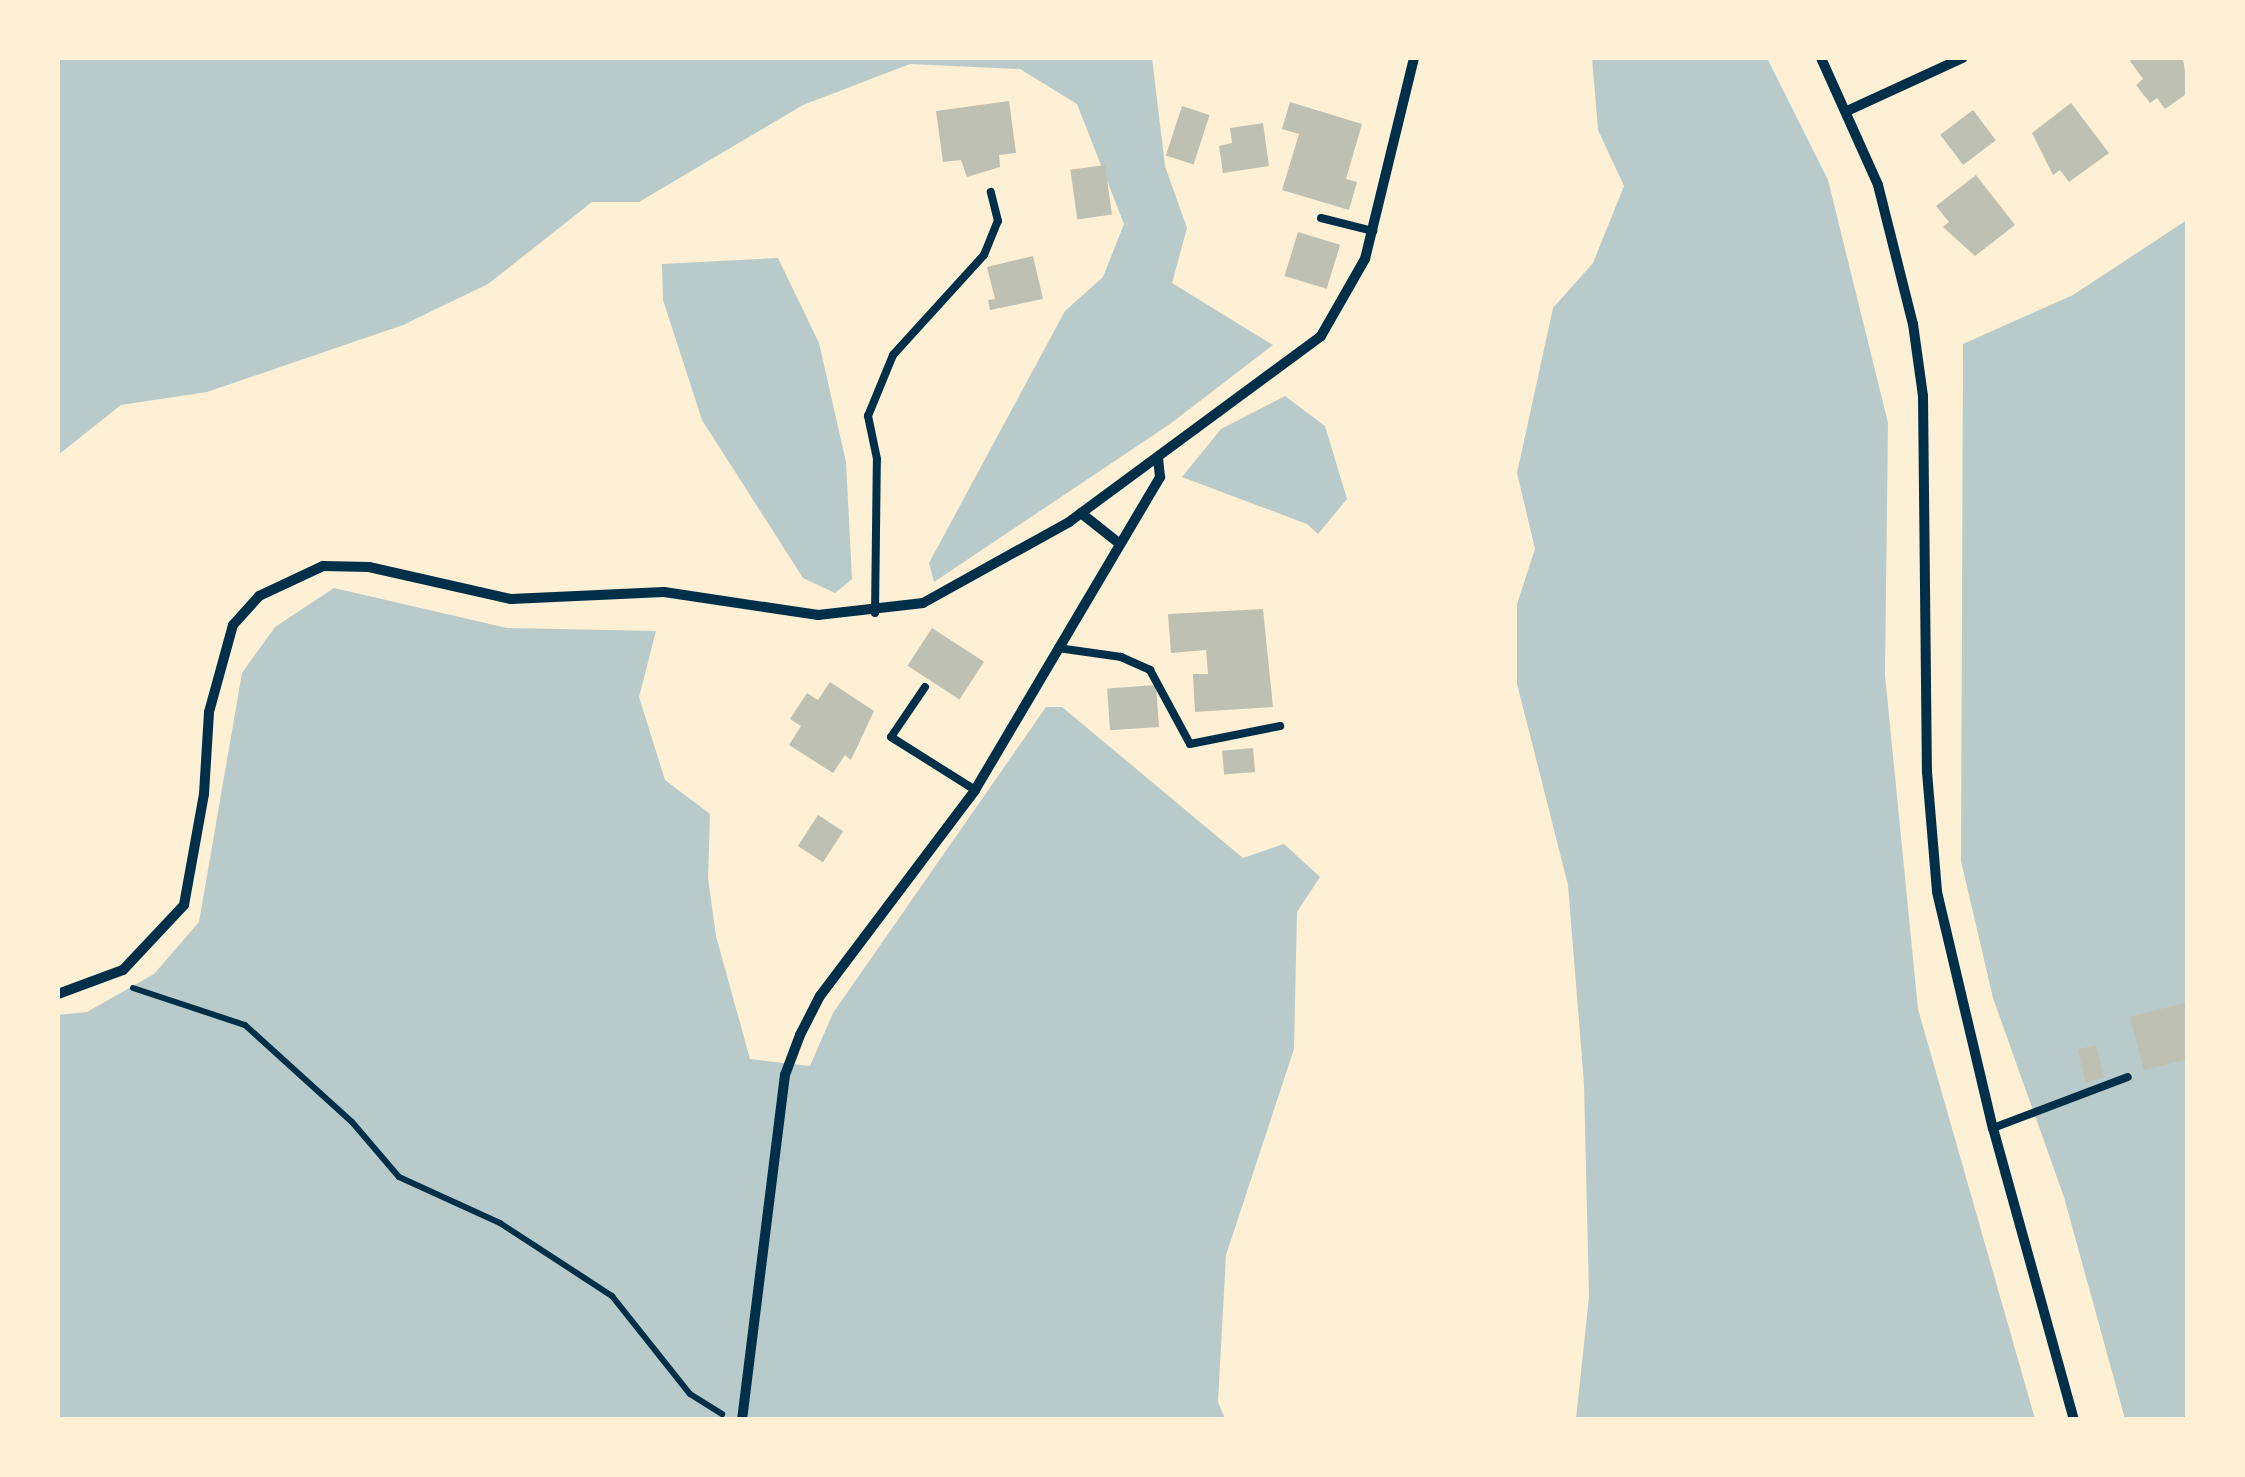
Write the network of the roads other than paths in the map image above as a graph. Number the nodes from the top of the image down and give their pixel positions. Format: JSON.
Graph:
{"nodes":[{"id":1,"x":1414,"y":58,"type":"edge"},
{"id":2,"x":1822,"y":58,"type":"edge"},
{"id":3,"x":1962,"y":58,"type":"edge"},
{"id":4,"x":1847,"y":111,"type":"junction"},
{"id":5,"x":991,"y":192,"type":"dead end"},
{"id":6,"x":1320,"y":218,"type":"dead end"},
{"id":7,"x":1374,"y":231,"type":"junction"},
{"id":8,"x":1158,"y":457,"type":"junction"},
{"id":9,"x":1081,"y":513,"type":"junction"},
{"id":10,"x":1120,"y":544,"type":"junction"},
{"id":11,"x":875,"y":613,"type":"junction"},
{"id":12,"x":1058,"y":648,"type":"junction"},
{"id":13,"x":926,"y":687,"type":"dead end"},
{"id":14,"x":1280,"y":726,"type":"dead end"},
{"id":15,"x":975,"y":790,"type":"junction"},
{"id":16,"x":58,"y":994,"type":"edge"},
{"id":17,"x":2128,"y":1078,"type":"dead end"},
{"id":18,"x":1992,"y":1128,"type":"junction"},
{"id":19,"x":742,"y":1420,"type":"edge"},
{"id":20,"x":2074,"y":1420,"type":"edge"}],
"edges":[{"from":1,"to":7,"type":"street"},
{"from":2,"to":4,"type":"street"},
{"from":3,"to":4,"type":"street"},
{"from":4,"to":18,"type":"street"},
{"from":5,"to":11,"type":"lane"},
{"from":6,"to":7,"type":"lane"},
{"from":7,"to":8,"type":"street"},
{"from":8,"to":9,"type":"street"},
{"from":8,"to":10,"type":"street"},
{"from":9,"to":10,"type":"street"},
{"from":9,"to":11,"type":"street"},
{"from":10,"to":12,"type":"street"},
{"from":11,"to":16,"type":"street"},
{"from":12,"to":14,"type":"lane"},
{"from":12,"to":15,"type":"street"},
{"from":13,"to":15,"type":"lane"},
{"from":15,"to":19,"type":"street"},
{"from":17,"to":18,"type":"lane"},
{"from":18,"to":20,"type":"street"}]}
